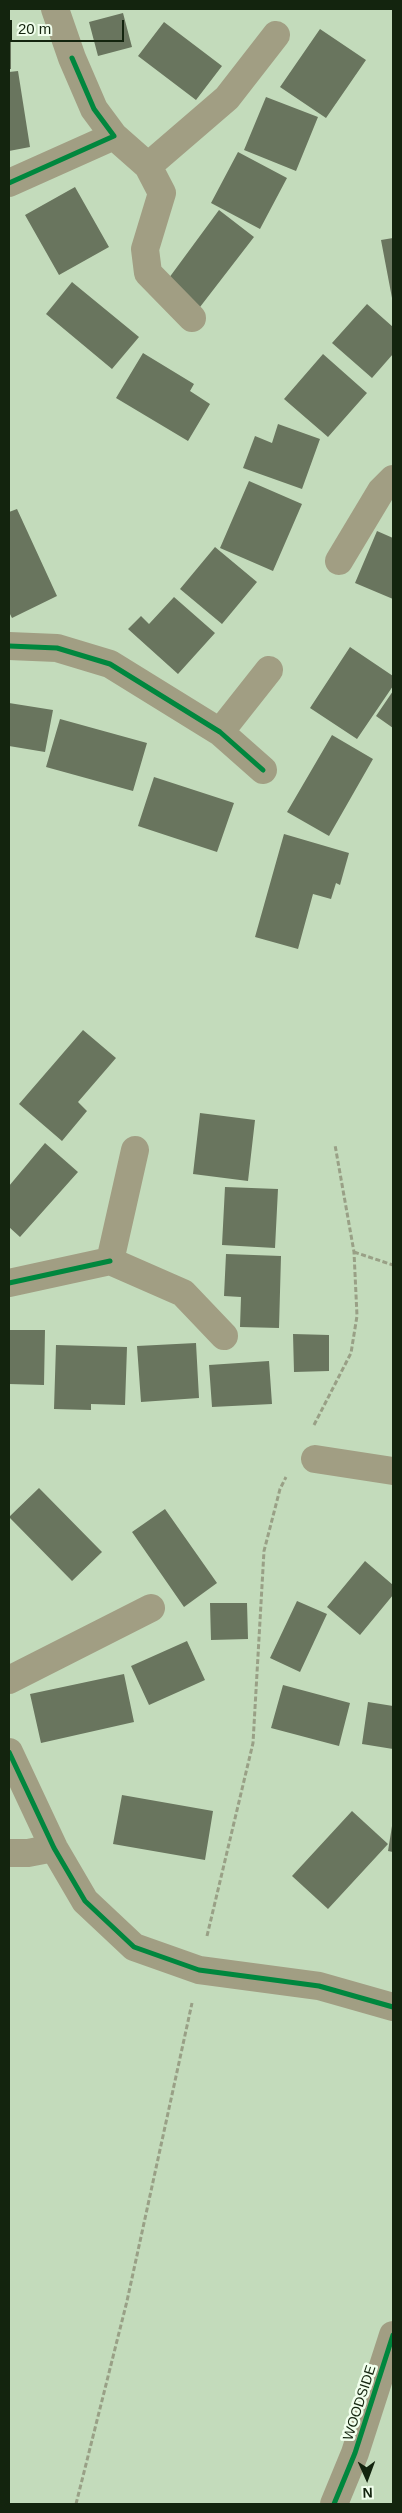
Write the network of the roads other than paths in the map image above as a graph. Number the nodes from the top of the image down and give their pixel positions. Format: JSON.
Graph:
{"nodes":[{"id":1,"x":55,"y":9,"type":"edge"},
{"id":2,"x":276,"y":35,"type":"dead end"},
{"id":3,"x":114,"y":136,"type":"junction"},
{"id":4,"x":148,"y":166,"type":"junction"},
{"id":5,"x":9,"y":183,"type":"edge"},
{"id":6,"x":192,"y":318,"type":"dead end"},
{"id":7,"x":393,"y":480,"type":"edge"},
{"id":8,"x":339,"y":561,"type":"dead end"},
{"id":9,"x":9,"y":646,"type":"edge"},
{"id":10,"x":269,"y":670,"type":"dead end"},
{"id":11,"x":220,"y":732,"type":"junction"},
{"id":12,"x":264,"y":770,"type":"dead end"},
{"id":13,"x":135,"y":1150,"type":"dead end"},
{"id":14,"x":110,"y":1261,"type":"junction"},
{"id":15,"x":9,"y":1283,"type":"edge"},
{"id":16,"x":224,"y":1336,"type":"dead end"},
{"id":17,"x":315,"y":1459,"type":"dead end"},
{"id":18,"x":393,"y":1471,"type":"edge"},
{"id":19,"x":151,"y":1608,"type":"dead end"},
{"id":20,"x":9,"y":1680,"type":"edge"},
{"id":21,"x":9,"y":1752,"type":"edge"},
{"id":22,"x":54,"y":1848,"type":"junction"},
{"id":23,"x":9,"y":1853,"type":"edge"},
{"id":24,"x":393,"y":2007,"type":"edge"},
{"id":25,"x":393,"y":2335,"type":"edge"},
{"id":26,"x":334,"y":2504,"type":"edge"}],
"edges":[{"from":1,"to":3,"type":"street"},
{"from":2,"to":4,"type":"street"},
{"from":3,"to":4,"type":"street"},
{"from":3,"to":5,"type":"street"},
{"from":4,"to":6,"type":"street"},
{"from":7,"to":8,"type":"street"},
{"from":9,"to":11,"type":"street"},
{"from":10,"to":11,"type":"street"},
{"from":11,"to":12,"type":"street"},
{"from":13,"to":14,"type":"street"},
{"from":14,"to":15,"type":"street"},
{"from":14,"to":16,"type":"street"},
{"from":17,"to":18,"type":"street"},
{"from":19,"to":20,"type":"street"},
{"from":21,"to":22,"type":"street"},
{"from":22,"to":23,"type":"street"},
{"from":22,"to":24,"type":"street"},
{"from":25,"to":26,"type":"street","name":"WOODSIDE"}]}
